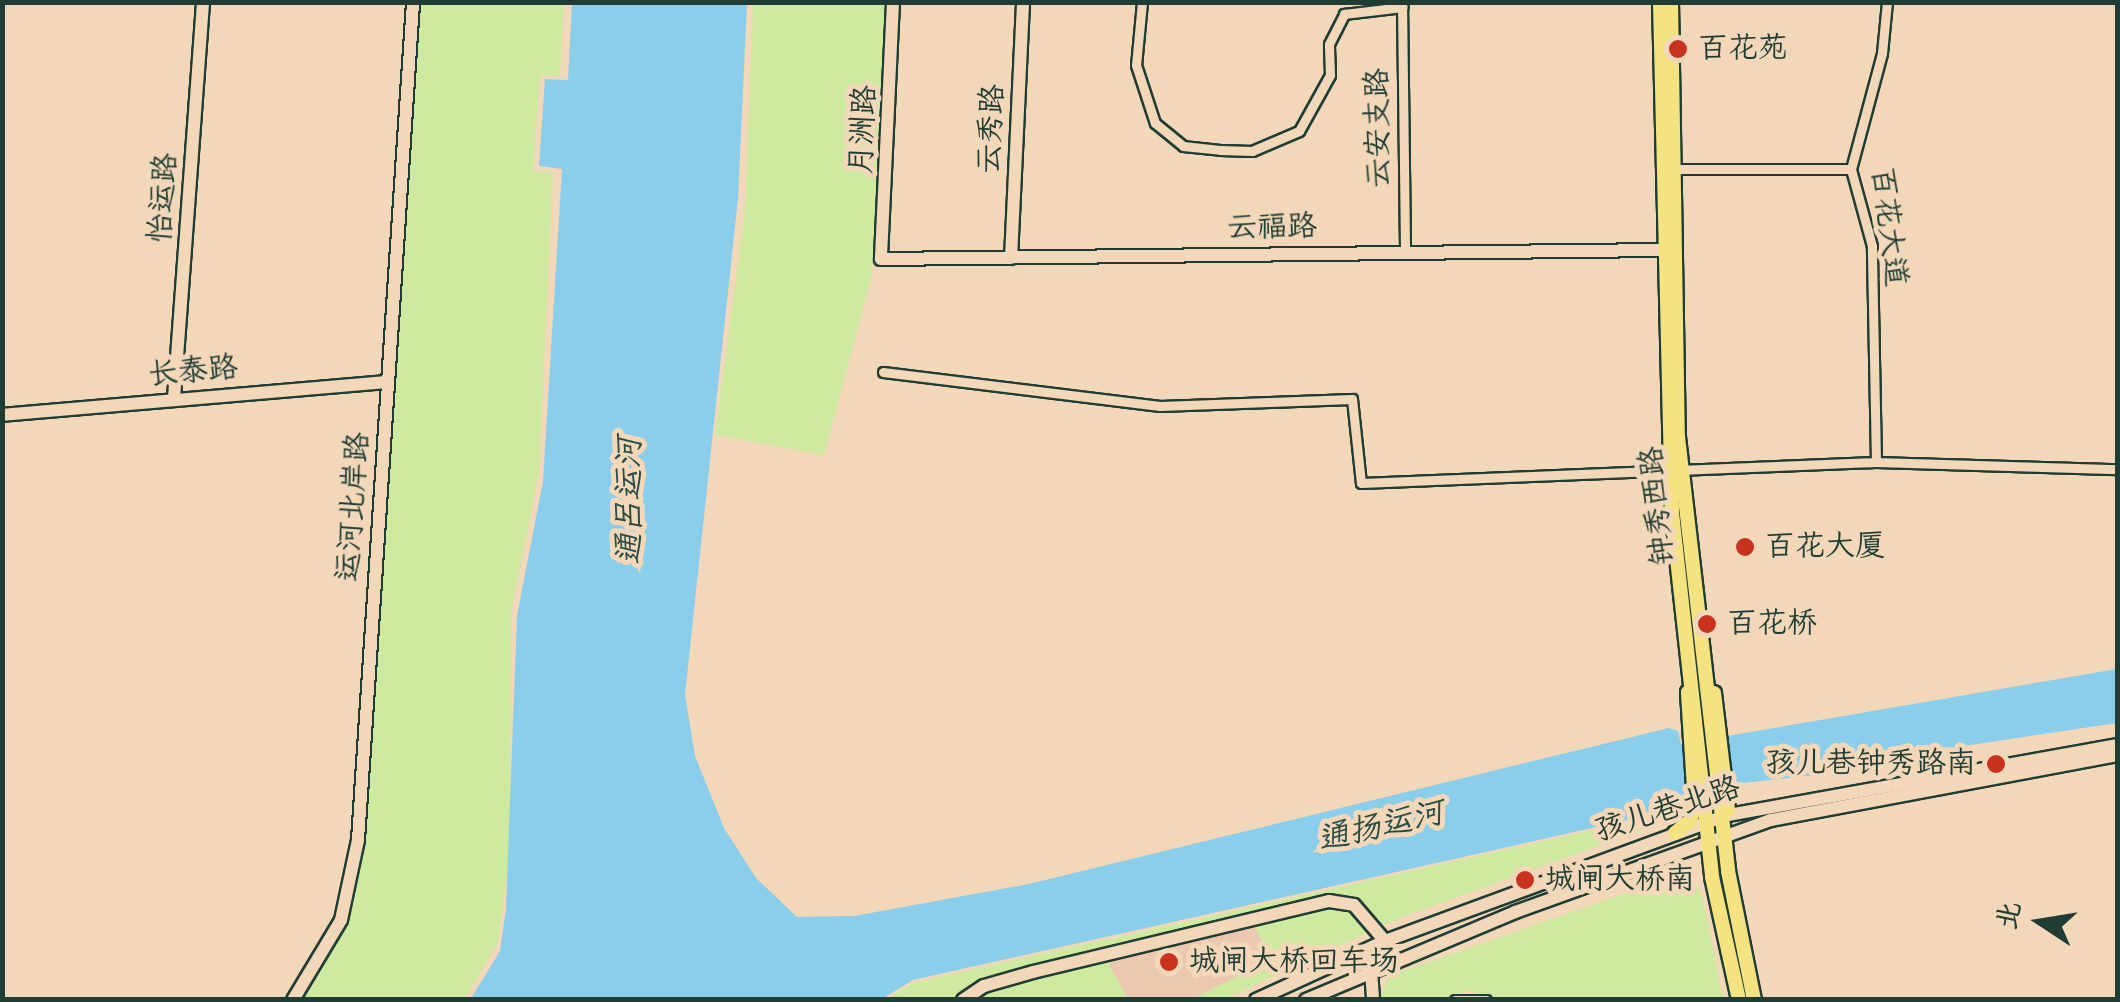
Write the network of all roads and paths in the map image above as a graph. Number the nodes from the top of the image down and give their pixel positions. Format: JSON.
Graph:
{"nodes":[{"id":1,"x":203,"y":2,"type":"edge"},
{"id":2,"x":414,"y":2,"type":"edge"},
{"id":3,"x":893,"y":2,"type":"edge"},
{"id":4,"x":1024,"y":2,"type":"edge"},
{"id":5,"x":1142,"y":2,"type":"edge"},
{"id":6,"x":1338,"y":2,"type":"edge"},
{"id":7,"x":1660,"y":2,"type":"edge"},
{"id":8,"x":1671,"y":2,"type":"edge"},
{"id":9,"x":1887,"y":2,"type":"edge"},
{"id":10,"x":1402,"y":5,"type":"edge"},
{"id":11,"x":1344,"y":14,"type":"junction"},
{"id":12,"x":1851,"y":169,"type":"junction"},
{"id":13,"x":1668,"y":170,"type":"junction"},
{"id":14,"x":1664,"y":250,"type":"junction"},
{"id":15,"x":1405,"y":253,"type":"junction"},
{"id":16,"x":1011,"y":258,"type":"junction"},
{"id":17,"x":880,"y":259,"type":"joint"},
{"id":18,"x":883,"y":372,"type":"dead end"},
{"id":19,"x":387,"y":382,"type":"junction"},
{"id":20,"x":174,"y":398,"type":"junction"},
{"id":21,"x":2,"y":414,"type":"edge"},
{"id":22,"x":1876,"y":462,"type":"junction"},
{"id":23,"x":1675,"y":469,"type":"junction"},
{"id":24,"x":2118,"y":469,"type":"edge"},
{"id":25,"x":1697,"y":661,"type":"junction"},
{"id":26,"x":1706,"y":740,"type":"junction"},
{"id":27,"x":2118,"y":744,"type":"edge"},
{"id":28,"x":2118,"y":755,"type":"edge"},
{"id":29,"x":1712,"y":786,"type":"junction"},
{"id":30,"x":1708,"y":821,"type":"junction"},
{"id":31,"x":1726,"y":825,"type":"junction"},
{"id":32,"x":1675,"y":833,"type":"junction"},
{"id":33,"x":1710,"y":846,"type":"junction"},
{"id":34,"x":1384,"y":940,"type":"junction"},
{"id":35,"x":1370,"y":970,"type":"junction"},
{"id":36,"x":293,"y":1000,"type":"edge"},
{"id":37,"x":963,"y":1000,"type":"edge"},
{"id":38,"x":1256,"y":1000,"type":"edge"},
{"id":39,"x":1306,"y":1000,"type":"edge"},
{"id":40,"x":1373,"y":1000,"type":"edge"},
{"id":41,"x":1455,"y":1000,"type":"edge"},
{"id":42,"x":1486,"y":1000,"type":"edge"},
{"id":43,"x":1738,"y":1000,"type":"edge"},
{"id":44,"x":1754,"y":1000,"type":"edge"}],
"edges":[{"from":1,"to":20,"type":"street","name":"怡运路"},
{"from":2,"to":19,"type":"street","name":"运河北岸路"},
{"from":3,"to":17,"type":"street","name":"月洲路"},
{"from":4,"to":16,"type":"street","name":"云秀路"},
{"from":5,"to":11,"type":"street"},
{"from":6,"to":11,"type":"street"},
{"from":7,"to":13,"type":"main road","name":"钟秀西路"},
{"from":8,"to":13,"type":"main road","name":"钟秀西路"},
{"from":9,"to":12,"type":"street","name":"百花大道"},
{"from":10,"to":11,"type":"street"},
{"from":10,"to":15,"type":"street","name":"云安支路"},
{"from":12,"to":13,"type":"street"},
{"from":12,"to":22,"type":"street","name":"百花大道"},
{"from":13,"to":14,"type":"main road","name":"钟秀西路"},
{"from":13,"to":23,"type":"main road","name":"钟秀西路"},
{"from":14,"to":15,"type":"street","name":"云福路"},
{"from":14,"to":23,"type":"main road","name":"钟秀西路"},
{"from":15,"to":16,"type":"street","name":"云福路"},
{"from":16,"to":17,"type":"street","name":"云福路"},
{"from":18,"to":23,"type":"street"},
{"from":19,"to":20,"type":"street","name":"长泰路"},
{"from":19,"to":36,"type":"street","name":"运河北岸路"},
{"from":20,"to":21,"type":"street","name":"长泰路"},
{"from":22,"to":23,"type":"street"},
{"from":22,"to":24,"type":"street"},
{"from":23,"to":25,"type":"main road","name":"钟秀西路"},
{"from":25,"to":26,"type":"main road","name":"钟秀西路"},
{"from":25,"to":26,"type":"main road"},
{"from":26,"to":29,"type":"main road","name":"钟秀西路"},
{"from":26,"to":29,"type":"main road"},
{"from":27,"to":31,"type":"street","name":"孩儿巷北路"},
{"from":28,"to":31,"type":"street","name":"孩儿巷北路"},
{"from":29,"to":30,"type":"main road","name":"钟秀西路"},
{"from":29,"to":31,"type":"main road","name":"钟秀西路"},
{"from":29,"to":32,"type":"main road"},
{"from":30,"to":31,"type":"street","name":"孩儿巷北路"},
{"from":30,"to":32,"type":"street","name":"孩儿巷北路"},
{"from":30,"to":33,"type":"main road","name":"钟秀西路"},
{"from":31,"to":33,"type":"street","name":"孩儿巷北路"},
{"from":31,"to":44,"type":"main road","name":"钟秀西路"},
{"from":32,"to":34,"type":"street","name":"孩儿巷北路"},
{"from":33,"to":35,"type":"street","name":"孩儿巷北路"},
{"from":33,"to":43,"type":"main road","name":"钟秀西路"},
{"from":34,"to":37,"type":"street"},
{"from":34,"to":38,"type":"street","name":"孩儿巷北路"},
{"from":35,"to":39,"type":"street","name":"孩儿巷北路"},
{"from":35,"to":40,"type":"street"},
{"from":41,"to":42,"type":"street"}]}
